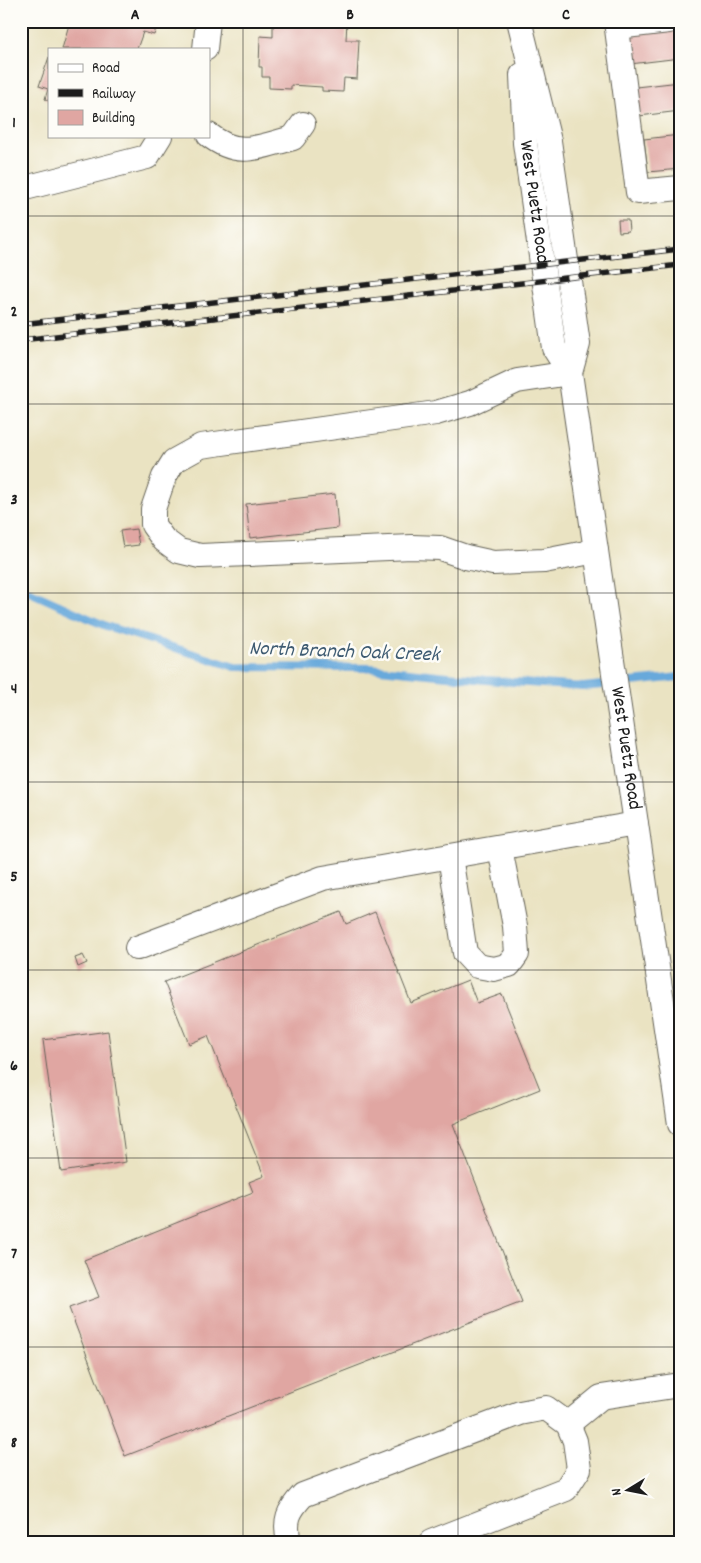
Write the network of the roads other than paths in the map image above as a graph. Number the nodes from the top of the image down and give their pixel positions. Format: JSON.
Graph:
{"nodes":[{"id":1,"x":208,"y":21,"type":"edge"},
{"id":2,"x":669,"y":21,"type":"edge"},
{"id":3,"x":526,"y":22,"type":"edge"},
{"id":4,"x":616,"y":24,"type":"edge"},
{"id":5,"x":205,"y":48,"type":"edge"},
{"id":6,"x":303,"y":124,"type":"dead end"},
{"id":7,"x":210,"y":136,"type":"edge"},
{"id":8,"x":159,"y":138,"type":"edge"},
{"id":9,"x":680,"y":188,"type":"edge"},
{"id":10,"x":21,"y":189,"type":"edge"},
{"id":11,"x":570,"y":373,"type":"junction"},
{"id":12,"x":596,"y":551,"type":"junction"},
{"id":13,"x":636,"y":824,"type":"junction"},
{"id":14,"x":500,"y":848,"type":"junction"},
{"id":15,"x":450,"y":856,"type":"junction"},
{"id":16,"x":137,"y":948,"type":"dead end"},
{"id":17,"x":675,"y":1062,"type":"edge"},
{"id":18,"x":679,"y":1115,"type":"edge"},
{"id":19,"x":680,"y":1385,"type":"edge"},
{"id":20,"x":568,"y":1424,"type":"junction"},
{"id":21,"x":289,"y":1542,"type":"edge"},
{"id":22,"x":431,"y":1542,"type":"edge"}],
"edges":[{"from":1,"to":5,"type":"street"},
{"from":2,"to":4,"type":"street"},
{"from":3,"to":11,"type":"street","name":"West Puetz Road"},
{"from":4,"to":9,"type":"street"},
{"from":6,"to":7,"type":"street"},
{"from":8,"to":10,"type":"street"},
{"from":11,"to":12,"type":"street","name":"West Puetz Road"},
{"from":11,"to":12,"type":"street"},
{"from":12,"to":13,"type":"street","name":"West Puetz Road"},
{"from":13,"to":14,"type":"street"},
{"from":13,"to":17,"type":"street","name":"West Puetz Road"},
{"from":14,"to":15,"type":"street"},
{"from":14,"to":15,"type":"street"},
{"from":15,"to":16,"type":"street"},
{"from":17,"to":18,"type":"street","name":"West Puetz Road"},
{"from":19,"to":20,"type":"street"},
{"from":20,"to":21,"type":"street"},
{"from":20,"to":22,"type":"street"}]}
